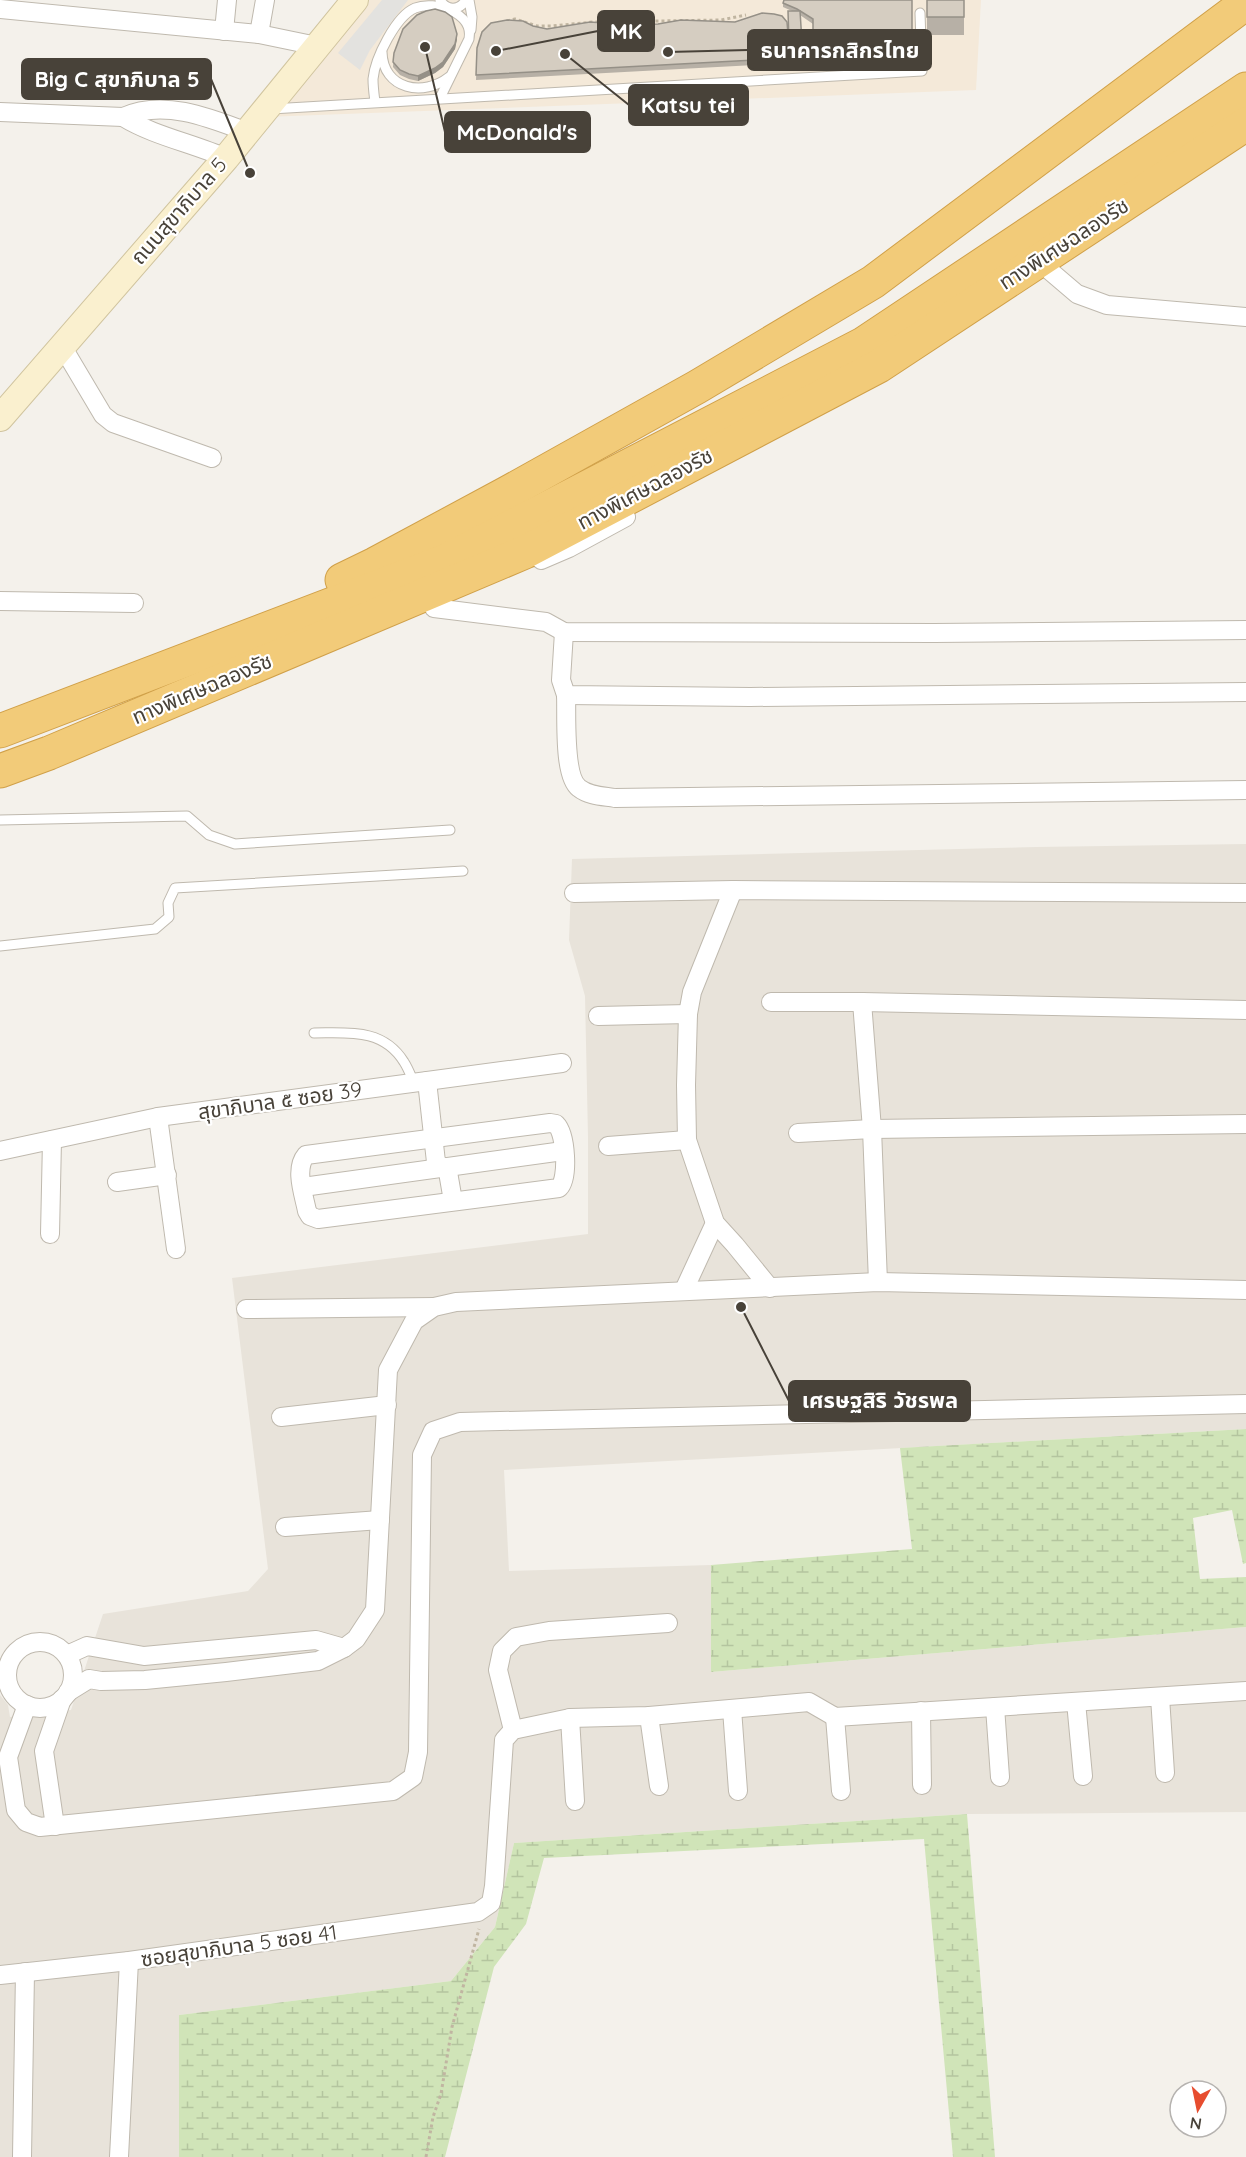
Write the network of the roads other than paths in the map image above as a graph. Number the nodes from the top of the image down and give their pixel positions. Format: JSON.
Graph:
{"nodes":[{"id":1,"x":227,"y":0,"type":"edge"},
{"id":2,"x":265,"y":0,"type":"edge"},
{"id":3,"x":355,"y":0,"type":"edge"},
{"id":4,"x":440,"y":0,"type":"edge"},
{"id":5,"x":478,"y":0,"type":"edge"},
{"id":6,"x":468,"y":3,"type":"edge"},
{"id":7,"x":1246,"y":3,"type":"edge"},
{"id":8,"x":0,"y":9,"type":"edge"},
{"id":9,"x":920,"y":13,"type":"dead end"},
{"id":10,"x":224,"y":31,"type":"junction"},
{"id":11,"x":259,"y":34,"type":"junction"},
{"id":12,"x":470,"y":34,"type":"junction"},
{"id":13,"x":317,"y":46,"type":"junction"},
{"id":14,"x":382,"y":51,"type":"junction"},
{"id":15,"x":451,"y":76,"type":"junction"},
{"id":16,"x":1246,"y":89,"type":"edge"},
{"id":17,"x":440,"y":98,"type":"junction"},
{"id":18,"x":375,"y":102,"type":"junction"},
{"id":19,"x":265,"y":110,"type":"junction"},
{"id":20,"x":0,"y":112,"type":"edge"},
{"id":21,"x":123,"y":117,"type":"junction"},
{"id":22,"x":1246,"y":124,"type":"edge"},
{"id":23,"x":247,"y":132,"type":"junction"},
{"id":24,"x":1246,"y":139,"type":"edge"},
{"id":25,"x":226,"y":158,"type":"junction"},
{"id":26,"x":1050,"y":271,"type":"junction"},
{"id":27,"x":1246,"y":317,"type":"edge"},
{"id":28,"x":62,"y":346,"type":"junction"},
{"id":29,"x":0,"y":418,"type":"edge"},
{"id":30,"x":212,"y":458,"type":"dead end"},
{"id":31,"x":0,"y":601,"type":"edge"},
{"id":32,"x":134,"y":603,"type":"dead end"},
{"id":33,"x":434,"y":608,"type":"junction"},
{"id":34,"x":1246,"y":630,"type":"edge"},
{"id":35,"x":564,"y":632,"type":"junction"},
{"id":36,"x":113,"y":688,"type":"junction"},
{"id":37,"x":1246,"y":692,"type":"edge"},
{"id":38,"x":566,"y":695,"type":"junction"},
{"id":39,"x":0,"y":731,"type":"edge"},
{"id":40,"x":0,"y":771,"type":"edge"},
{"id":41,"x":0,"y":787,"type":"edge"},
{"id":42,"x":1246,"y":790,"type":"edge"},
{"id":43,"x":0,"y":820,"type":"edge"},
{"id":44,"x":450,"y":830,"type":"dead end"},
{"id":45,"x":464,"y":871,"type":"dead end"},
{"id":46,"x":733,"y":891,"type":"junction"},
{"id":47,"x":574,"y":893,"type":"dead end"},
{"id":48,"x":1246,"y":893,"type":"edge"},
{"id":49,"x":0,"y":946,"type":"edge"},
{"id":50,"x":771,"y":1002,"type":"dead end"},
{"id":51,"x":862,"y":1002,"type":"junction"},
{"id":52,"x":1246,"y":1010,"type":"edge"},
{"id":53,"x":688,"y":1014,"type":"junction"},
{"id":54,"x":598,"y":1016,"type":"dead end"},
{"id":55,"x":314,"y":1033,"type":"dead end"},
{"id":56,"x":562,"y":1062,"type":"dead end"},
{"id":57,"x":421,"y":1082,"type":"junction"},
{"id":58,"x":158,"y":1117,"type":"junction"},
{"id":59,"x":1246,"y":1124,"type":"edge"},
{"id":60,"x":872,"y":1129,"type":"junction"},
{"id":61,"x":798,"y":1133,"type":"dead end"},
{"id":62,"x":434,"y":1138,"type":"junction"},
{"id":63,"x":52,"y":1140,"type":"junction"},
{"id":64,"x":687,"y":1140,"type":"junction"},
{"id":65,"x":608,"y":1146,"type":"dead end"},
{"id":66,"x":0,"y":1151,"type":"edge"},
{"id":67,"x":564,"y":1151,"type":"junction"},
{"id":68,"x":445,"y":1168,"type":"junction"},
{"id":69,"x":167,"y":1175,"type":"junction"},
{"id":70,"x":117,"y":1182,"type":"dead end"},
{"id":71,"x":303,"y":1187,"type":"junction"},
{"id":72,"x":453,"y":1201,"type":"junction"},
{"id":73,"x":715,"y":1223,"type":"junction"},
{"id":74,"x":50,"y":1234,"type":"dead end"},
{"id":75,"x":176,"y":1249,"type":"dead end"},
{"id":76,"x":878,"y":1282,"type":"junction"},
{"id":77,"x":771,"y":1288,"type":"junction"},
{"id":78,"x":684,"y":1290,"type":"junction"},
{"id":79,"x":1246,"y":1290,"type":"edge"},
{"id":80,"x":434,"y":1307,"type":"junction"},
{"id":81,"x":246,"y":1309,"type":"dead end"},
{"id":82,"x":1246,"y":1404,"type":"edge"},
{"id":83,"x":387,"y":1405,"type":"junction"},
{"id":84,"x":281,"y":1417,"type":"dead end"},
{"id":85,"x":380,"y":1520,"type":"junction"},
{"id":86,"x":285,"y":1527,"type":"dead end"},
{"id":87,"x":668,"y":1623,"type":"dead end"},
{"id":88,"x":222,"y":1648,"type":"junction"},
{"id":89,"x":344,"y":1648,"type":"junction"},
{"id":90,"x":67,"y":1655,"type":"junction"},
{"id":91,"x":6,"y":1656,"type":"edge"},
{"id":92,"x":144,"y":1656,"type":"junction"},
{"id":93,"x":226,"y":1672,"type":"junction"},
{"id":94,"x":145,"y":1680,"type":"junction"},
{"id":95,"x":4,"y":1683,"type":"edge"},
{"id":96,"x":1246,"y":1691,"type":"edge"},
{"id":97,"x":65,"y":1696,"type":"junction"},
{"id":98,"x":1160,"y":1697,"type":"junction"},
{"id":99,"x":1076,"y":1702,"type":"junction"},
{"id":100,"x":27,"y":1705,"type":"junction"},
{"id":101,"x":995,"y":1707,"type":"junction"},
{"id":102,"x":732,"y":1709,"type":"junction"},
{"id":103,"x":921,"y":1711,"type":"junction"},
{"id":104,"x":649,"y":1716,"type":"junction"},
{"id":105,"x":835,"y":1717,"type":"junction"},
{"id":106,"x":570,"y":1718,"type":"junction"},
{"id":107,"x":513,"y":1730,"type":"junction"},
{"id":108,"x":1165,"y":1773,"type":"dead end"},
{"id":109,"x":1083,"y":1776,"type":"dead end"},
{"id":110,"x":1000,"y":1777,"type":"dead end"},
{"id":111,"x":921,"y":1785,"type":"dead end"},
{"id":112,"x":659,"y":1786,"type":"dead end"},
{"id":113,"x":738,"y":1791,"type":"dead end"},
{"id":114,"x":841,"y":1791,"type":"dead end"},
{"id":115,"x":575,"y":1801,"type":"dead end"},
{"id":116,"x":55,"y":1826,"type":"junction"},
{"id":117,"x":129,"y":1961,"type":"junction"},
{"id":118,"x":25,"y":1972,"type":"junction"},
{"id":119,"x":0,"y":1975,"type":"edge"},
{"id":120,"x":22,"y":2157,"type":"edge"},
{"id":121,"x":119,"y":2157,"type":"edge"}],
"edges":[{"from":1,"to":10,"type":"street"},
{"from":2,"to":11,"type":"street"},
{"from":3,"to":13,"type":"main road","name":"ถนนสุขาภิบาล 5"},
{"from":4,"to":6,"type":"lane"},
{"from":5,"to":6,"type":"lane"},
{"from":6,"to":12,"type":"lane"},
{"from":7,"to":36,"type":"highway"},
{"from":8,"to":10,"type":"street"},
{"from":9,"to":17,"type":"lane"},
{"from":10,"to":11,"type":"street"},
{"from":11,"to":13,"type":"street"},
{"from":12,"to":14,"type":"lane"},
{"from":12,"to":15,"type":"lane"},
{"from":13,"to":19,"type":"main road","name":"ถนนสุขาภิบาล 5"},
{"from":14,"to":15,"type":"lane"},
{"from":14,"to":18,"type":"lane"},
{"from":15,"to":17,"type":"lane"},
{"from":16,"to":36,"type":"highway","name":"ทางพิเศษฉลองรัช"},
{"from":17,"to":18,"type":"lane"},
{"from":18,"to":19,"type":"lane"},
{"from":19,"to":23,"type":"main road","name":"ถนนสุขาภิบาล 5"},
{"from":20,"to":21,"type":"street"},
{"from":21,"to":23,"type":"street"},
{"from":21,"to":25,"type":"street"},
{"from":22,"to":40,"type":"highway","name":"ทางพิเศษฉลองรัช"},
{"from":23,"to":25,"type":"main road","name":"ถนนสุขาภิบาล 5"},
{"from":24,"to":26,"type":"street"},
{"from":25,"to":28,"type":"main road","name":"ถนนสุขาภิบาล 5"},
{"from":26,"to":27,"type":"street"},
{"from":26,"to":33,"type":"street"},
{"from":28,"to":29,"type":"main road","name":"ถนนสุขาภิบาล 5"},
{"from":28,"to":30,"type":"street"},
{"from":31,"to":32,"type":"street"},
{"from":33,"to":35,"type":"street"},
{"from":33,"to":41,"type":"street"},
{"from":34,"to":35,"type":"street"},
{"from":35,"to":38,"type":"street"},
{"from":36,"to":39,"type":"highway","name":"ทางพิเศษฉลองรัช"},
{"from":37,"to":38,"type":"street"},
{"from":38,"to":42,"type":"street"},
{"from":43,"to":44,"type":"lane"},
{"from":45,"to":49,"type":"lane"},
{"from":46,"to":47,"type":"street"},
{"from":46,"to":48,"type":"street"},
{"from":46,"to":53,"type":"street"},
{"from":50,"to":51,"type":"street"},
{"from":51,"to":52,"type":"street"},
{"from":51,"to":60,"type":"street"},
{"from":53,"to":54,"type":"street"},
{"from":53,"to":64,"type":"street"},
{"from":55,"to":57,"type":"lane"},
{"from":56,"to":57,"type":"street","name":"สุขาภิบาล ๕ ซอย 39"},
{"from":57,"to":58,"type":"street","name":"สุขาภิบาล ๕ ซอย 39"},
{"from":57,"to":62,"type":"street"},
{"from":58,"to":63,"type":"street","name":"สุขาภิบาล ๕ ซอย 39"},
{"from":58,"to":69,"type":"street"},
{"from":59,"to":60,"type":"street"},
{"from":60,"to":61,"type":"street"},
{"from":60,"to":76,"type":"street"},
{"from":62,"to":67,"type":"street"},
{"from":62,"to":68,"type":"street"},
{"from":62,"to":71,"type":"street"},
{"from":63,"to":66,"type":"street","name":"สุขาภิบาล ๕ ซอย 39"},
{"from":63,"to":74,"type":"street"},
{"from":64,"to":65,"type":"street"},
{"from":64,"to":73,"type":"street"},
{"from":67,"to":68,"type":"street"},
{"from":67,"to":72,"type":"street"},
{"from":68,"to":71,"type":"street"},
{"from":68,"to":72,"type":"street"},
{"from":69,"to":70,"type":"street"},
{"from":69,"to":75,"type":"street"},
{"from":71,"to":72,"type":"street"},
{"from":73,"to":77,"type":"street"},
{"from":73,"to":78,"type":"street"},
{"from":76,"to":77,"type":"street"},
{"from":76,"to":79,"type":"street"},
{"from":77,"to":78,"type":"street"},
{"from":78,"to":80,"type":"street"},
{"from":80,"to":81,"type":"street"},
{"from":80,"to":83,"type":"street"},
{"from":82,"to":116,"type":"street"},
{"from":83,"to":84,"type":"street"},
{"from":83,"to":85,"type":"street"},
{"from":85,"to":86,"type":"street"},
{"from":85,"to":89,"type":"street"},
{"from":87,"to":107,"type":"street"},
{"from":88,"to":89,"type":"street"},
{"from":88,"to":92,"type":"street"},
{"from":88,"to":93,"type":"street"},
{"from":89,"to":93,"type":"street"},
{"from":90,"to":91,"type":"street"},
{"from":90,"to":92,"type":"street"},
{"from":90,"to":97,"type":"street"},
{"from":91,"to":95,"type":"street"},
{"from":92,"to":94,"type":"street"},
{"from":93,"to":94,"type":"street"},
{"from":94,"to":97,"type":"street"},
{"from":95,"to":100,"type":"street"},
{"from":96,"to":98,"type":"street"},
{"from":97,"to":100,"type":"street"},
{"from":97,"to":116,"type":"street"},
{"from":98,"to":99,"type":"street"},
{"from":98,"to":108,"type":"street"},
{"from":99,"to":101,"type":"street"},
{"from":99,"to":109,"type":"street"},
{"from":100,"to":116,"type":"street"},
{"from":101,"to":103,"type":"street"},
{"from":101,"to":110,"type":"street"},
{"from":102,"to":104,"type":"street"},
{"from":102,"to":105,"type":"street"},
{"from":102,"to":113,"type":"street"},
{"from":103,"to":105,"type":"street"},
{"from":103,"to":111,"type":"street"},
{"from":104,"to":106,"type":"street"},
{"from":104,"to":112,"type":"street"},
{"from":105,"to":114,"type":"street"},
{"from":106,"to":107,"type":"street"},
{"from":106,"to":115,"type":"street"},
{"from":107,"to":117,"type":"street","name":"ซอยสุขาภิบาล 5 ซอย 41"},
{"from":117,"to":118,"type":"street","name":"ซอยสุขาภิบาล 5 ซอย 41"},
{"from":117,"to":121,"type":"street"},
{"from":118,"to":119,"type":"street","name":"ซอยสุขาภิบาล 5 ซอย 41"},
{"from":118,"to":120,"type":"street"}]}
